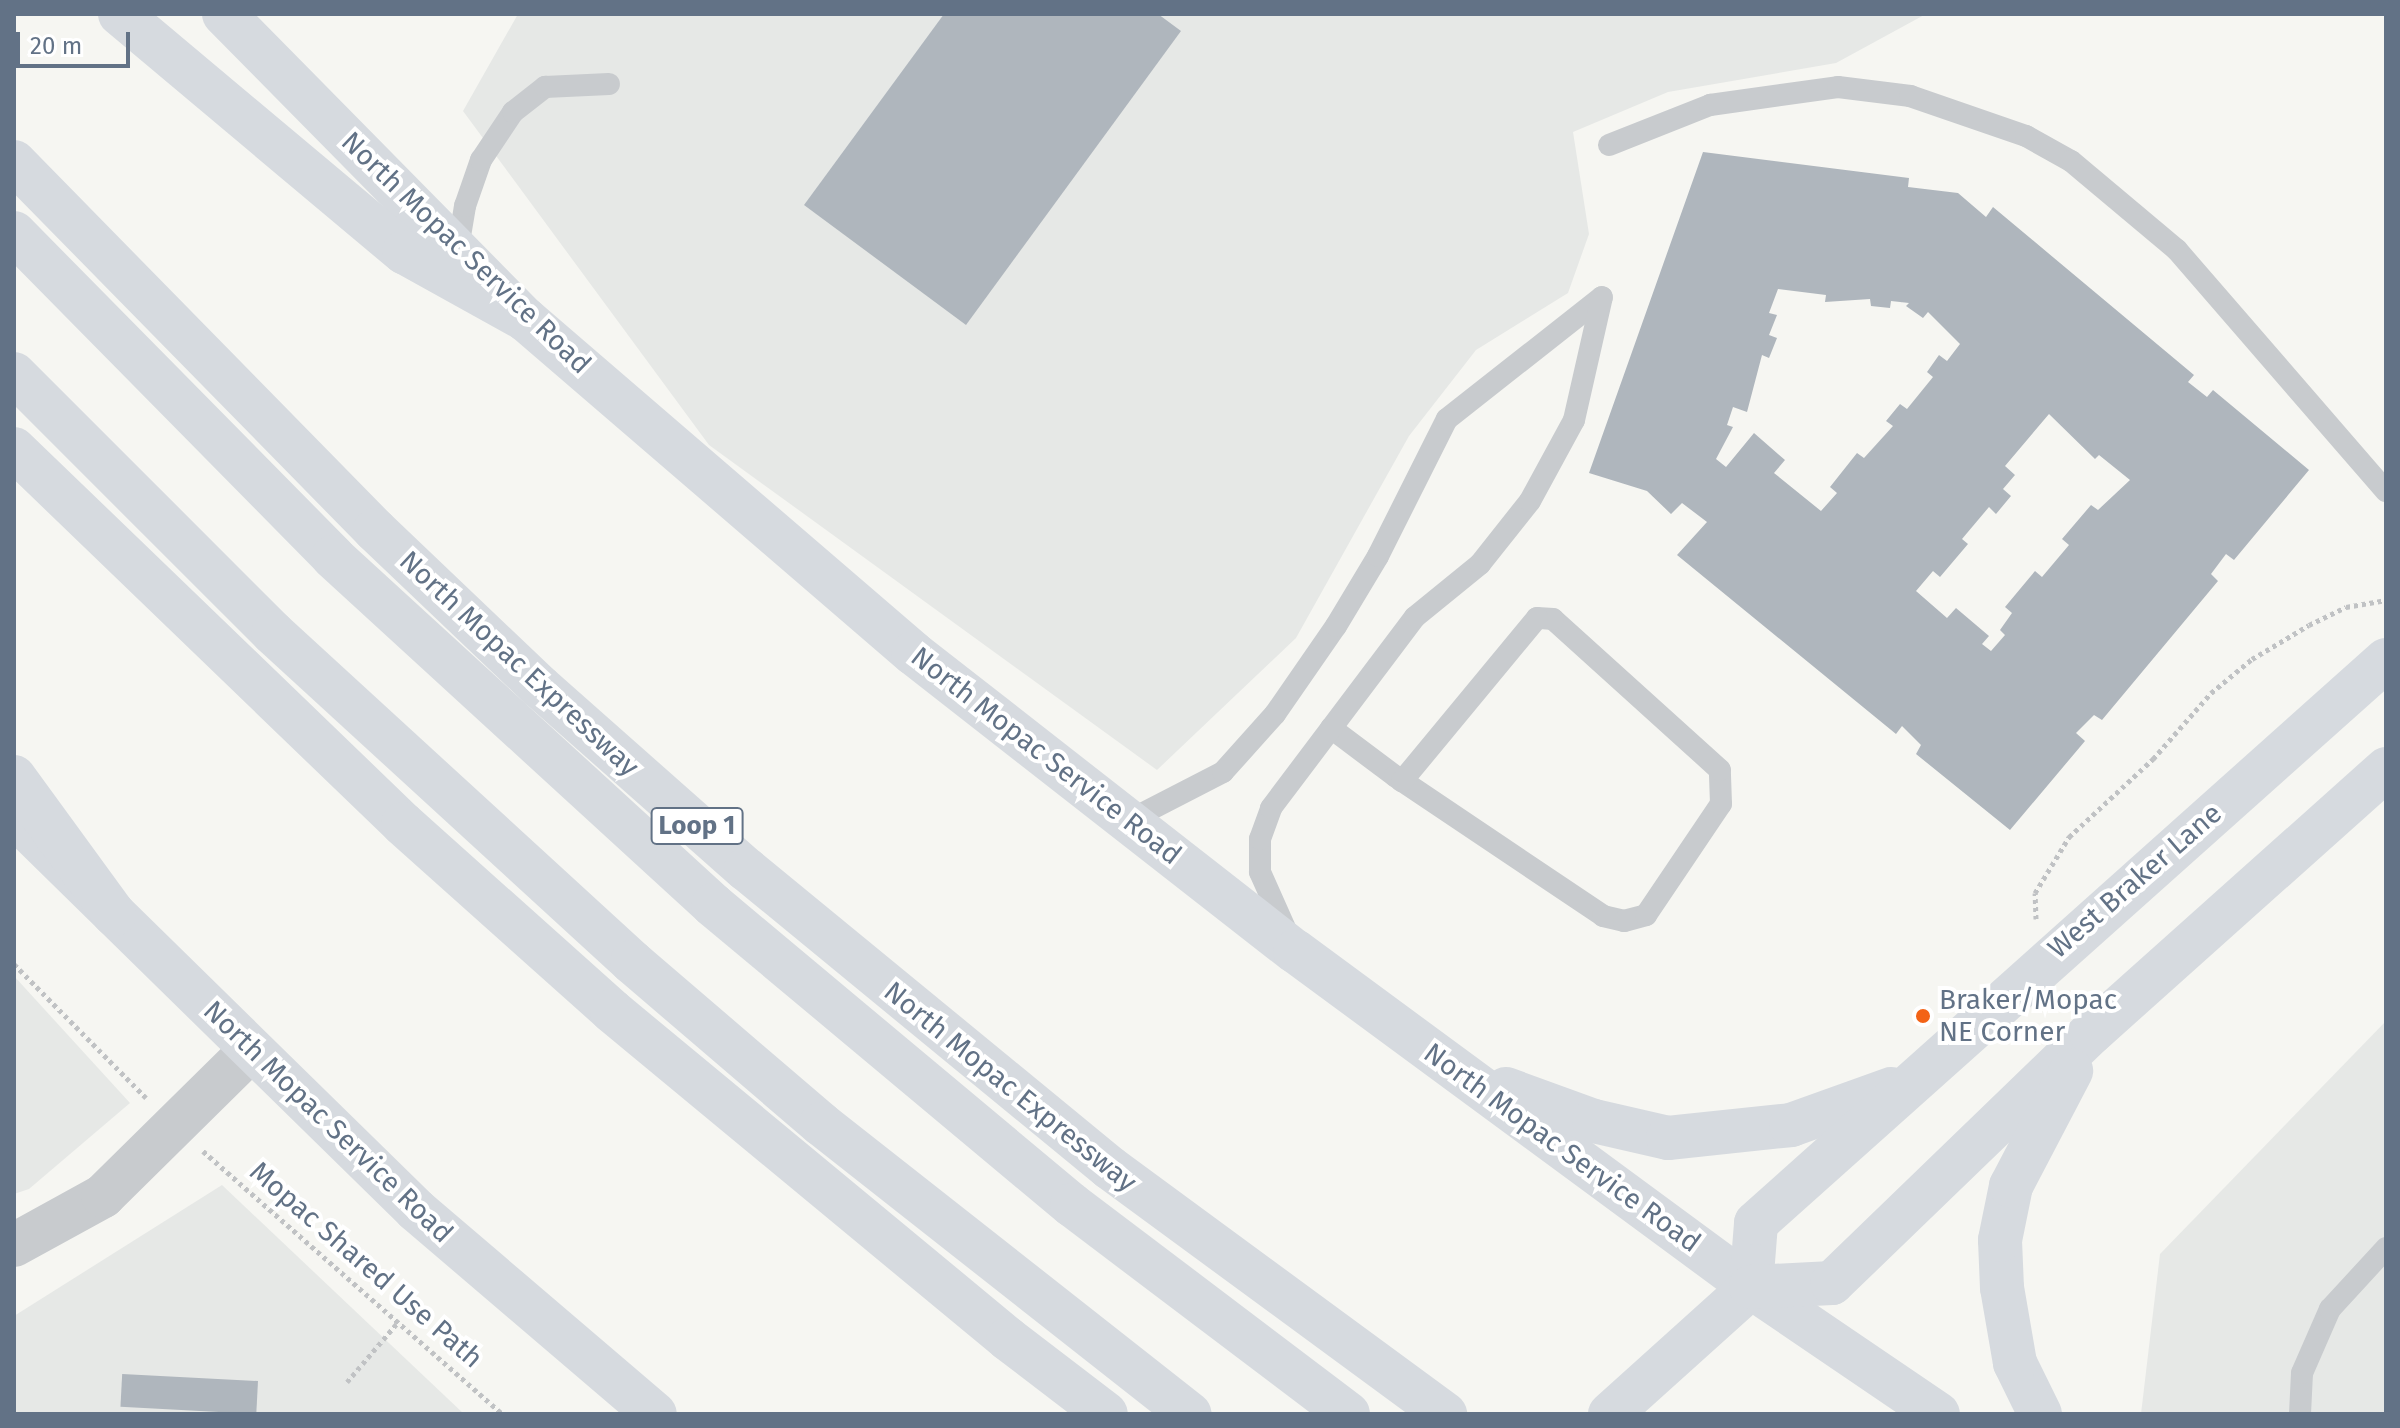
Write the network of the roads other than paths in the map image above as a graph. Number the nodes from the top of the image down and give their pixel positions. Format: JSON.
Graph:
{"nodes":[{"id":1,"x":120,"y":14,"type":"edge"},
{"id":2,"x":224,"y":14,"type":"edge"},
{"id":3,"x":609,"y":84,"type":"dead end"},
{"id":4,"x":1609,"y":145,"type":"dead end"},
{"id":5,"x":14,"y":162,"type":"edge"},
{"id":6,"x":14,"y":233,"type":"edge"},
{"id":7,"x":458,"y":248,"type":"junction"},
{"id":8,"x":525,"y":319,"type":"junction"},
{"id":9,"x":14,"y":374,"type":"edge"},
{"id":10,"x":14,"y":449,"type":"edge"},
{"id":11,"x":2386,"y":491,"type":"edge"},
{"id":12,"x":2386,"y":660,"type":"edge"},
{"id":13,"x":1331,"y":728,"type":"junction"},
{"id":14,"x":2386,"y":769,"type":"edge"},
{"id":15,"x":14,"y":777,"type":"edge"},
{"id":16,"x":1402,"y":781,"type":"junction"},
{"id":17,"x":14,"y":816,"type":"edge"},
{"id":18,"x":1128,"y":821,"type":"junction"},
{"id":19,"x":114,"y":914,"type":"junction"},
{"id":20,"x":1295,"y":951,"type":"junction"},
{"id":21,"x":2091,"y":1033,"type":"junction"},
{"id":22,"x":251,"y":1050,"type":"junction"},
{"id":23,"x":1459,"y":1072,"type":"junction"},
{"id":24,"x":1912,"y":1082,"type":"junction"},
{"id":25,"x":14,"y":1245,"type":"edge"},
{"id":26,"x":2386,"y":1248,"type":"edge"},
{"id":27,"x":1751,"y":1287,"type":"junction"},
{"id":28,"x":655,"y":1414,"type":"edge"},
{"id":29,"x":1106,"y":1414,"type":"edge"},
{"id":30,"x":1189,"y":1414,"type":"edge"},
{"id":31,"x":1348,"y":1414,"type":"edge"},
{"id":32,"x":1445,"y":1414,"type":"edge"},
{"id":33,"x":1610,"y":1414,"type":"edge"},
{"id":34,"x":1938,"y":1414,"type":"edge"},
{"id":35,"x":2040,"y":1414,"type":"edge"},
{"id":36,"x":2300,"y":1414,"type":"edge"}],
"edges":[{"from":1,"to":8,"type":"main road"},
{"from":2,"to":7,"type":"main road","name":"North Mopac Service Road"},
{"from":3,"to":7,"type":"lane"},
{"from":4,"to":11,"type":"lane"},
{"from":5,"to":32,"type":"main road","name":"North Mopac Expressway","number":"Loop 1"},
{"from":6,"to":31,"type":"main road"},
{"from":7,"to":8,"type":"main road","name":"North Mopac Service Road"},
{"from":8,"to":18,"type":"main road","name":"North Mopac Service Road"},
{"from":9,"to":30,"type":"main road"},
{"from":10,"to":29,"type":"main road"},
{"from":12,"to":24,"type":"main road","name":"West Braker Lane"},
{"from":13,"to":16,"type":"lane"},
{"from":13,"to":18,"type":"lane"},
{"from":13,"to":20,"type":"lane"},
{"from":14,"to":21,"type":"main road"},
{"from":15,"to":19,"type":"main road"},
{"from":16,"to":16,"type":"lane"},
{"from":17,"to":19,"type":"main road","name":"North Mopac Service Road"},
{"from":18,"to":20,"type":"main road","name":"North Mopac Service Road"},
{"from":19,"to":22,"type":"main road","name":"North Mopac Service Road"},
{"from":20,"to":23,"type":"main road","name":"North Mopac Service Road"},
{"from":21,"to":27,"type":"main road"},
{"from":21,"to":35,"type":"main road"},
{"from":22,"to":25,"type":"street"},
{"from":22,"to":28,"type":"main road","name":"North Mopac Service Road"},
{"from":23,"to":24,"type":"main road"},
{"from":23,"to":27,"type":"main road","name":"North Mopac Service Road"},
{"from":24,"to":27,"type":"main road","name":"West Braker Lane"},
{"from":26,"to":36,"type":"lane"},
{"from":27,"to":33,"type":"main road"},
{"from":27,"to":34,"type":"main road","name":"North Mopac Service Road"}]}
